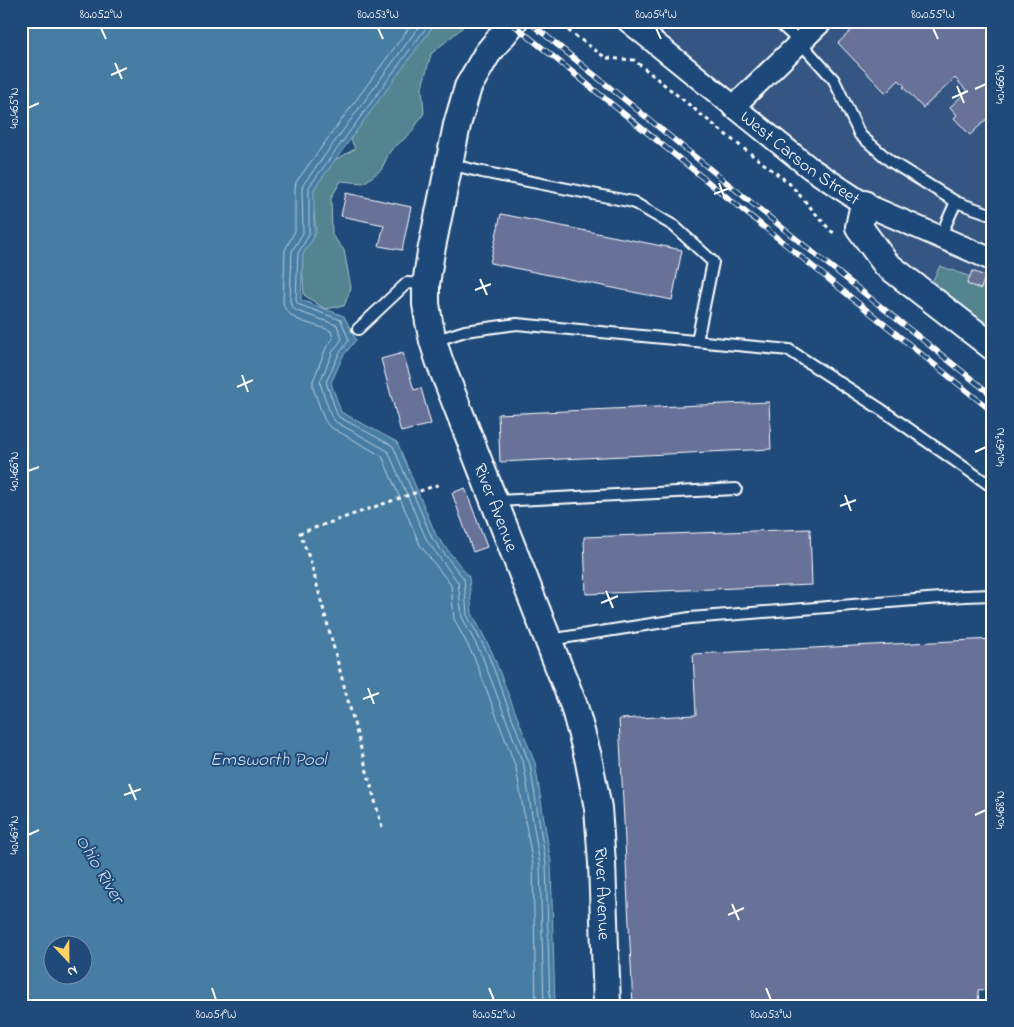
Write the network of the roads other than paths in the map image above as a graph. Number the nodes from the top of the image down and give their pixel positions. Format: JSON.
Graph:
{"nodes":[{"id":1,"x":514,"y":21,"type":"edge"},
{"id":2,"x":628,"y":21,"type":"edge"},
{"id":3,"x":777,"y":21,"type":"edge"},
{"id":4,"x":822,"y":21,"type":"edge"},
{"id":5,"x":800,"y":42,"type":"junction"},
{"id":6,"x":733,"y":107,"type":"junction"},
{"id":7,"x":449,"y":164,"type":"junction"},
{"id":8,"x":956,"y":202,"type":"junction"},
{"id":9,"x":864,"y":204,"type":"junction"},
{"id":10,"x":993,"y":215,"type":"edge"},
{"id":11,"x":940,"y":237,"type":"junction"},
{"id":12,"x":993,"y":260,"type":"edge"},
{"id":13,"x":426,"y":284,"type":"junction"},
{"id":14,"x":358,"y":329,"type":"dead end"},
{"id":15,"x":433,"y":341,"type":"junction"},
{"id":16,"x":697,"y":341,"type":"junction"},
{"id":17,"x":993,"y":346,"type":"edge"},
{"id":18,"x":991,"y":486,"type":"dead end"},
{"id":19,"x":736,"y":489,"type":"dead end"},
{"id":20,"x":494,"y":502,"type":"junction"},
{"id":21,"x":993,"y":595,"type":"edge"},
{"id":22,"x":548,"y":640,"type":"junction"},
{"id":23,"x":607,"y":1006,"type":"edge"}],
"edges":[{"from":1,"to":7,"type":"street","name":"River Avenue"},
{"from":2,"to":6,"type":"street","name":"West Carson Street"},
{"from":3,"to":5,"type":"lane"},
{"from":4,"to":5,"type":"street"},
{"from":5,"to":6,"type":"street"},
{"from":5,"to":8,"type":"lane"},
{"from":6,"to":9,"type":"street","name":"West Carson Street"},
{"from":7,"to":13,"type":"street","name":"River Avenue"},
{"from":7,"to":16,"type":"lane"},
{"from":8,"to":10,"type":"lane"},
{"from":8,"to":11,"type":"lane"},
{"from":9,"to":11,"type":"street","name":"West Carson Street"},
{"from":9,"to":17,"type":"street"},
{"from":11,"to":12,"type":"street","name":"West Carson Street"},
{"from":13,"to":14,"type":"lane"},
{"from":13,"to":15,"type":"street","name":"River Avenue"},
{"from":15,"to":16,"type":"lane"},
{"from":15,"to":20,"type":"street","name":"River Avenue"},
{"from":16,"to":18,"type":"lane"},
{"from":19,"to":20,"type":"lane"},
{"from":20,"to":22,"type":"street","name":"River Avenue"},
{"from":21,"to":22,"type":"lane"},
{"from":22,"to":23,"type":"street","name":"River Avenue"}]}
